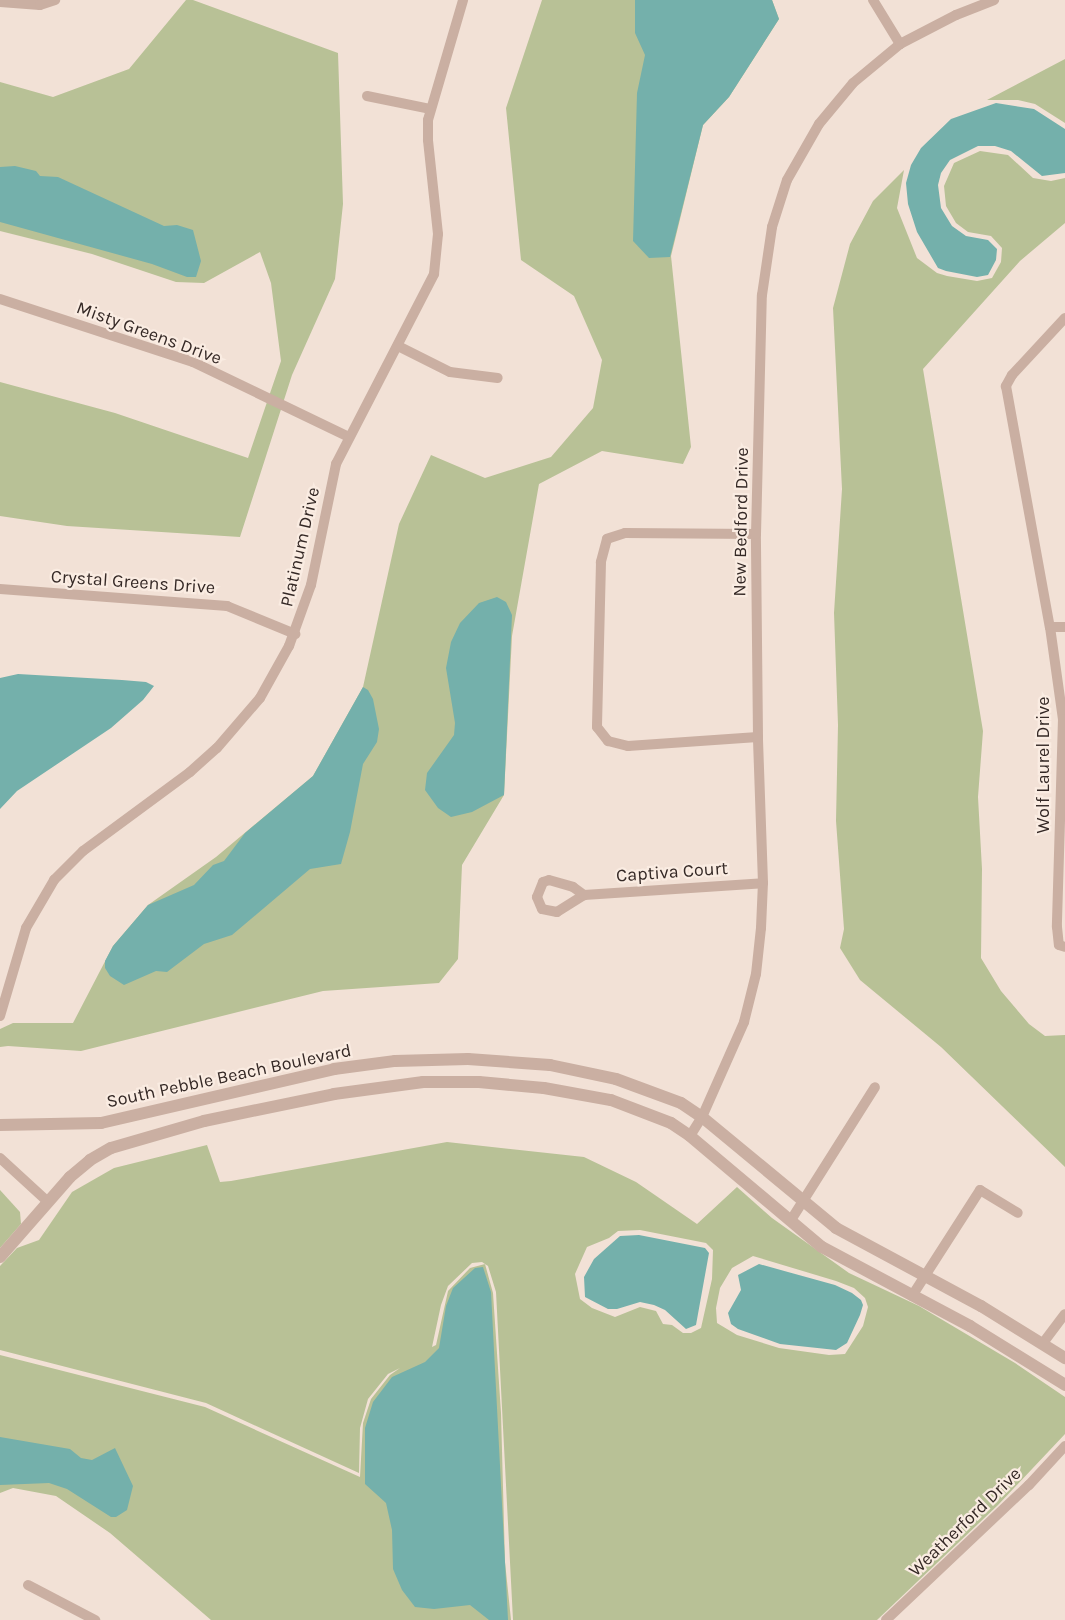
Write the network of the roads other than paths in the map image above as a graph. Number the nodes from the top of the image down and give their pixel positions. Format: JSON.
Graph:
{"nodes":[{"id":1,"x":55,"y":0,"type":"edge"},
{"id":2,"x":464,"y":0,"type":"edge"},
{"id":3,"x":873,"y":0,"type":"edge"},
{"id":4,"x":994,"y":0,"type":"edge"},
{"id":5,"x":0,"y":2,"type":"edge"},
{"id":6,"x":900,"y":44,"type":"junction"},
{"id":7,"x":367,"y":96,"type":"dead end"},
{"id":8,"x":430,"y":109,"type":"junction"},
{"id":9,"x":0,"y":299,"type":"edge"},
{"id":10,"x":1065,"y":318,"type":"edge"},
{"id":11,"x":398,"y":346,"type":"junction"},
{"id":12,"x":498,"y":378,"type":"dead end"},
{"id":13,"x":349,"y":437,"type":"junction"},
{"id":14,"x":756,"y":534,"type":"junction"},
{"id":15,"x":0,"y":589,"type":"edge"},
{"id":16,"x":1050,"y":627,"type":"junction"},
{"id":17,"x":1065,"y":627,"type":"edge"},
{"id":18,"x":295,"y":633,"type":"junction"},
{"id":19,"x":758,"y":737,"type":"junction"},
{"id":20,"x":1064,"y":783,"type":"edge"},
{"id":21,"x":763,"y":883,"type":"junction"},
{"id":22,"x":584,"y":895,"type":"dead end"},
{"id":23,"x":1065,"y":947,"type":"edge"},
{"id":24,"x":0,"y":972,"type":"edge"},
{"id":25,"x":12,"y":975,"type":"junction"},
{"id":26,"x":0,"y":1016,"type":"edge"},
{"id":27,"x":875,"y":1087,"type":"dead end"},
{"id":28,"x":199,"y":1099,"type":"junction"},
{"id":29,"x":702,"y":1117,"type":"junction"},
{"id":30,"x":204,"y":1121,"type":"junction"},
{"id":31,"x":0,"y":1125,"type":"edge"},
{"id":32,"x":690,"y":1136,"type":"junction"},
{"id":33,"x":0,"y":1158,"type":"edge"},
{"id":34,"x":804,"y":1201,"type":"junction"},
{"id":35,"x":48,"y":1202,"type":"junction"},
{"id":36,"x":1018,"y":1213,"type":"dead end"},
{"id":37,"x":791,"y":1220,"type":"junction"},
{"id":38,"x":0,"y":1257,"type":"edge"},
{"id":39,"x":925,"y":1277,"type":"junction"},
{"id":40,"x":912,"y":1296,"type":"junction"},
{"id":41,"x":1065,"y":1314,"type":"edge"},
{"id":42,"x":1043,"y":1343,"type":"junction"},
{"id":43,"x":1065,"y":1358,"type":"edge"},
{"id":44,"x":1065,"y":1385,"type":"edge"},
{"id":45,"x":1065,"y":1446,"type":"edge"},
{"id":46,"x":28,"y":1585,"type":"dead end"},
{"id":47,"x":95,"y":1620,"type":"edge"},
{"id":48,"x":886,"y":1620,"type":"edge"}],
"edges":[{"from":1,"to":5,"type":"street"},
{"from":2,"to":8,"type":"street","name":"Platinum Drive"},
{"from":3,"to":6,"type":"street"},
{"from":4,"to":6,"type":"street","name":"New Bedford Drive"},
{"from":6,"to":14,"type":"street","name":"New Bedford Drive"},
{"from":7,"to":8,"type":"street"},
{"from":8,"to":11,"type":"street","name":"Platinum Drive"},
{"from":9,"to":13,"type":"street","name":"Misty Greens Drive"},
{"from":10,"to":16,"type":"street","name":"Wolf Laurel Drive"},
{"from":11,"to":12,"type":"street"},
{"from":11,"to":13,"type":"street","name":"Platinum Drive"},
{"from":13,"to":18,"type":"street","name":"Platinum Drive"},
{"from":14,"to":19,"type":"street","name":"New Bedford Drive"},
{"from":14,"to":19,"type":"street"},
{"from":15,"to":18,"type":"street","name":"Crystal Greens Drive"},
{"from":16,"to":17,"type":"street"},
{"from":16,"to":20,"type":"street","name":"Wolf Laurel Drive"},
{"from":18,"to":25,"type":"street","name":"Platinum Drive"},
{"from":19,"to":21,"type":"street","name":"New Bedford Drive"},
{"from":20,"to":23,"type":"street","name":"Wolf Laurel Drive"},
{"from":21,"to":22,"type":"street","name":"Captiva Court"},
{"from":21,"to":29,"type":"street","name":"New Bedford Drive"},
{"from":24,"to":25,"type":"street"},
{"from":25,"to":26,"type":"street","name":"Platinum Drive"},
{"from":27,"to":34,"type":"street"},
{"from":28,"to":29,"type":"street","name":"South Pebble Beach Boulevard"},
{"from":28,"to":30,"type":"street"},
{"from":28,"to":31,"type":"street","name":"South Pebble Beach Boulevard"},
{"from":29,"to":32,"type":"street","name":"New Bedford Drive"},
{"from":29,"to":34,"type":"street","name":"South Pebble Beach Boulevard"},
{"from":30,"to":32,"type":"street"},
{"from":30,"to":35,"type":"street"},
{"from":32,"to":37,"type":"street"},
{"from":33,"to":35,"type":"street"},
{"from":34,"to":37,"type":"street"},
{"from":34,"to":39,"type":"street","name":"South Pebble Beach Boulevard"},
{"from":35,"to":38,"type":"street"},
{"from":36,"to":39,"type":"street"},
{"from":37,"to":40,"type":"street"},
{"from":39,"to":40,"type":"street"},
{"from":39,"to":42,"type":"street","name":"South Pebble Beach Boulevard"},
{"from":40,"to":44,"type":"street"},
{"from":41,"to":42,"type":"street"},
{"from":42,"to":43,"type":"street","name":"South Pebble Beach Boulevard"},
{"from":45,"to":48,"type":"street","name":"Weatherford Drive"},
{"from":46,"to":47,"type":"street"}]}
